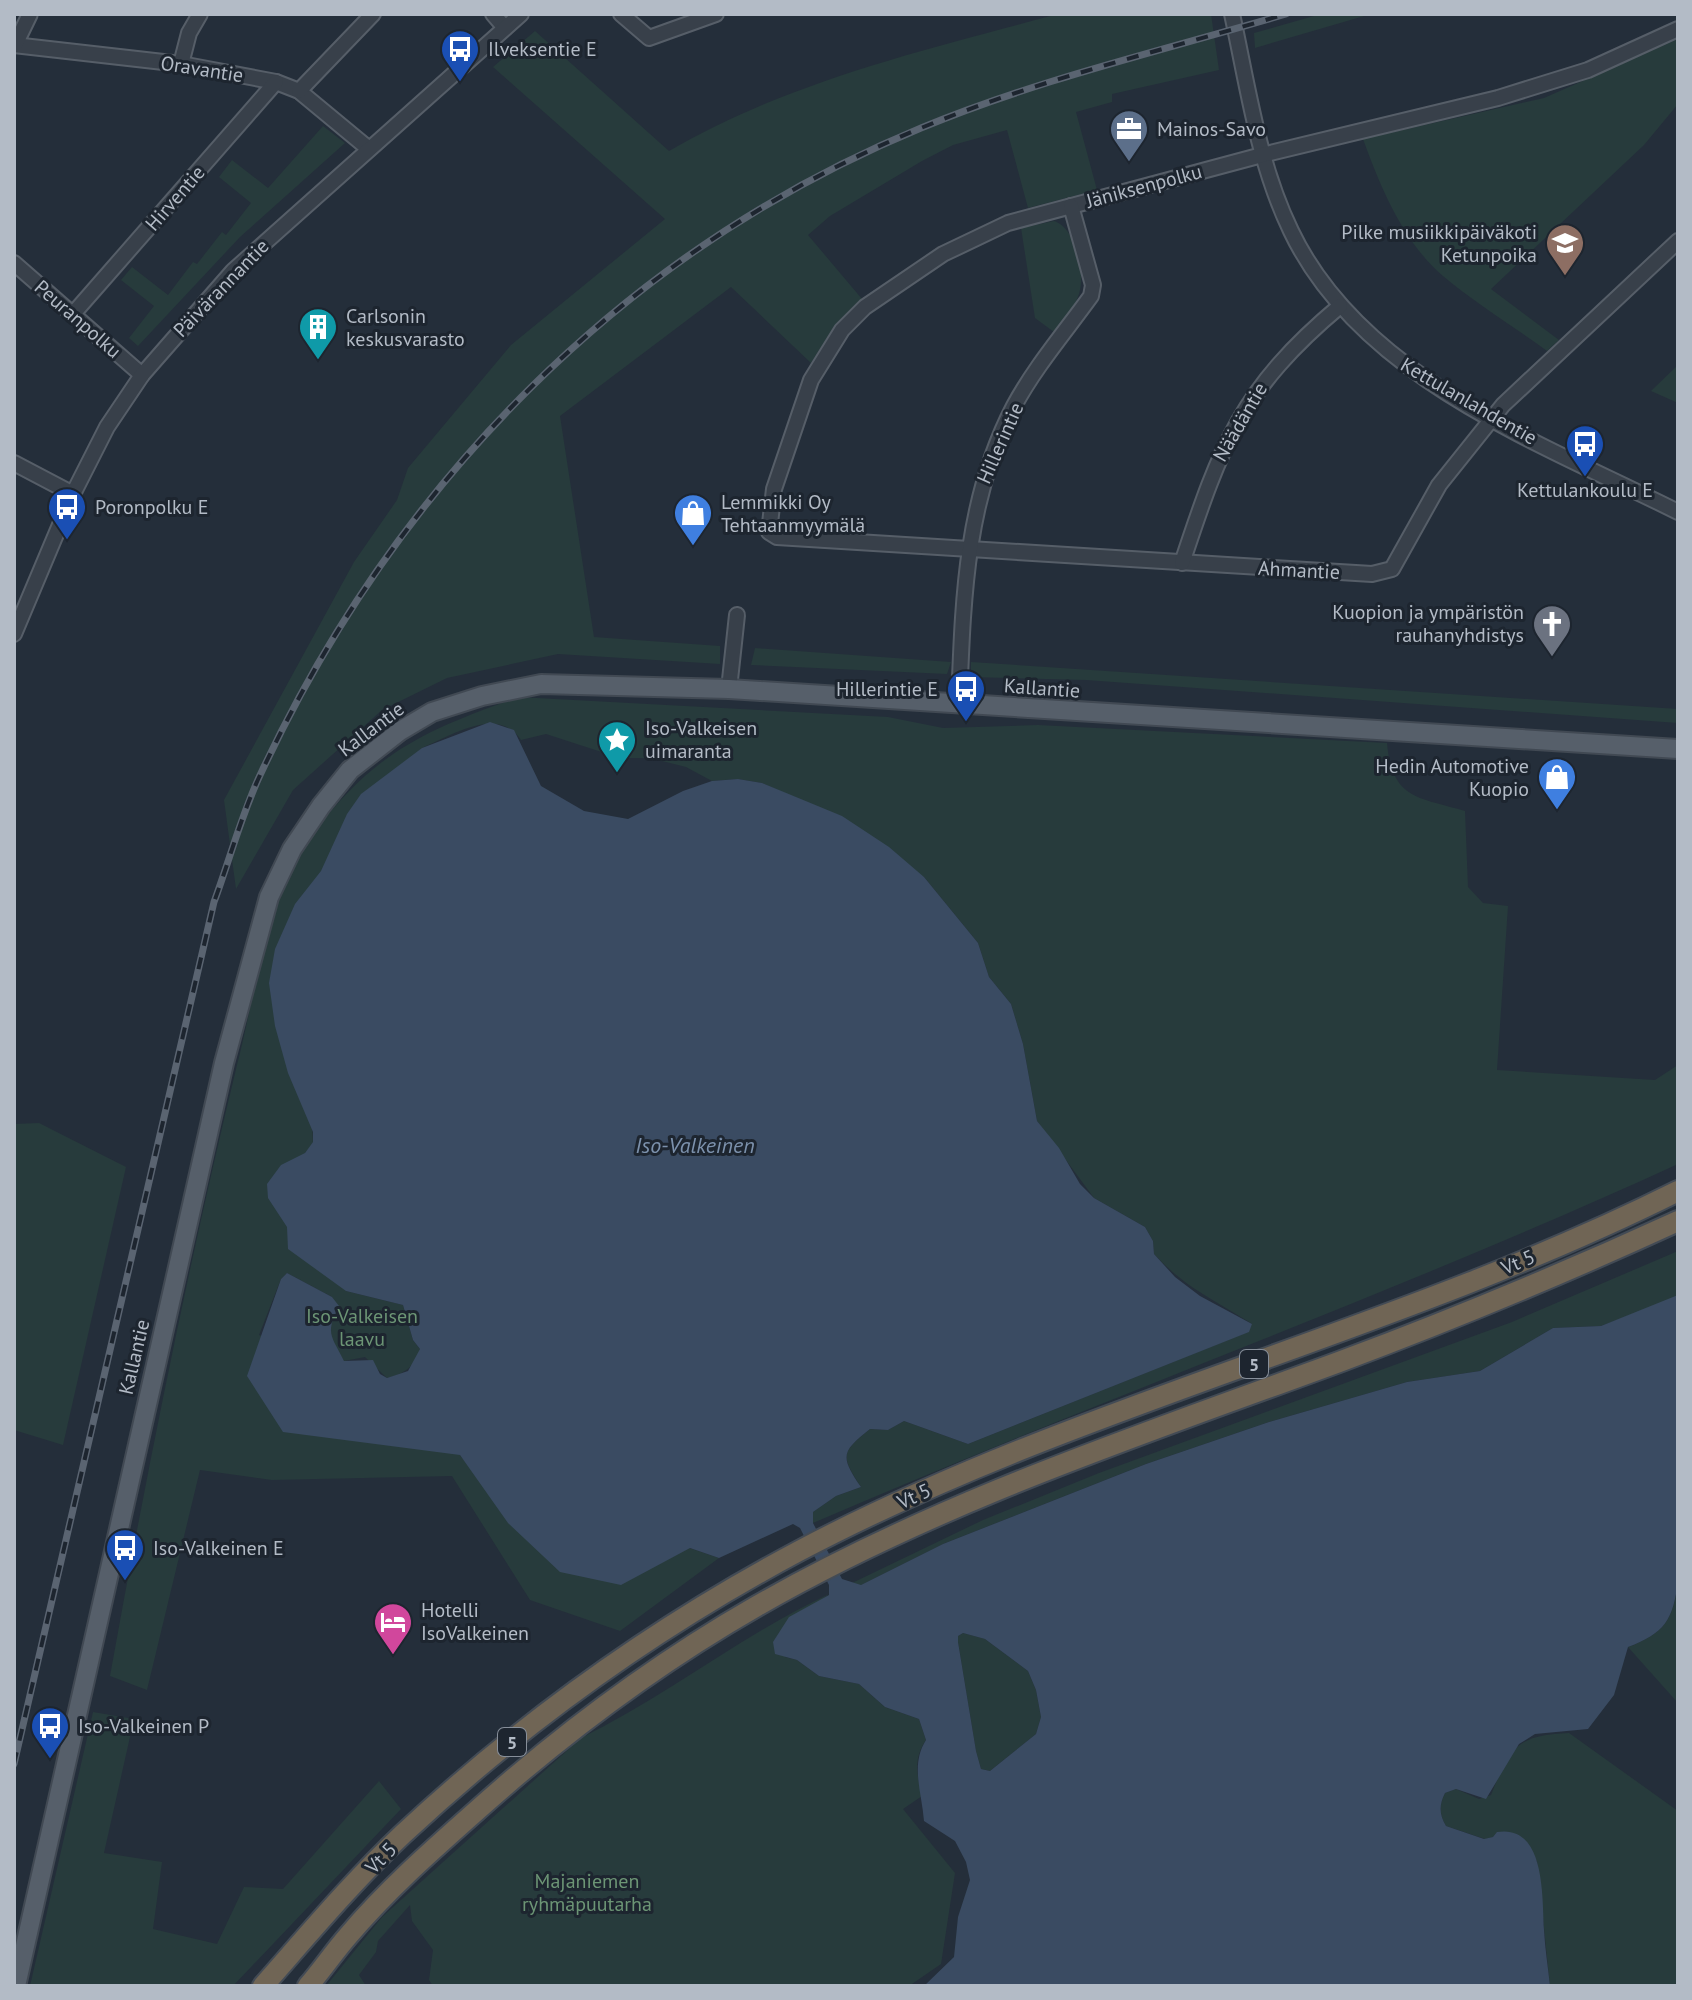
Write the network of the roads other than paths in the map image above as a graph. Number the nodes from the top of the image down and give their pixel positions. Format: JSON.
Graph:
{"nodes":[{"id":1,"x":30,"y":14,"type":"edge"},
{"id":2,"x":200,"y":14,"type":"edge"},
{"id":3,"x":373,"y":14,"type":"edge"},
{"id":4,"x":493,"y":14,"type":"edge"},
{"id":5,"x":521,"y":14,"type":"edge"},
{"id":6,"x":621,"y":14,"type":"edge"},
{"id":7,"x":716,"y":14,"type":"edge"},
{"id":8,"x":1232,"y":14,"type":"edge"},
{"id":9,"x":505,"y":28,"type":"junction"},
{"id":10,"x":1678,"y":29,"type":"edge"},
{"id":11,"x":14,"y":45,"type":"edge"},
{"id":12,"x":181,"y":64,"type":"junction"},
{"id":13,"x":276,"y":82,"type":"junction"},
{"id":14,"x":299,"y":91,"type":"junction"},
{"id":15,"x":369,"y":149,"type":"junction"},
{"id":16,"x":1262,"y":155,"type":"junction"},
{"id":17,"x":1071,"y":206,"type":"junction"},
{"id":18,"x":1678,"y":241,"type":"edge"},
{"id":19,"x":14,"y":263,"type":"edge"},
{"id":20,"x":1340,"y":306,"type":"junction"},
{"id":21,"x":73,"y":314,"type":"junction"},
{"id":22,"x":142,"y":375,"type":"junction"},
{"id":23,"x":1493,"y":418,"type":"junction"},
{"id":24,"x":14,"y":463,"type":"edge"},
{"id":25,"x":73,"y":494,"type":"junction"},
{"id":26,"x":1678,"y":512,"type":"edge"},
{"id":27,"x":769,"y":532,"type":"joint"},
{"id":28,"x":967,"y":549,"type":"junction"},
{"id":29,"x":1182,"y":563,"type":"junction"},
{"id":30,"x":737,"y":615,"type":"dead end"},
{"id":31,"x":16,"y":624,"type":"edge"},
{"id":32,"x":729,"y":689,"type":"junction"},
{"id":33,"x":959,"y":704,"type":"junction"},
{"id":34,"x":1678,"y":749,"type":"edge"},
{"id":35,"x":1678,"y":1191,"type":"edge"},
{"id":36,"x":1678,"y":1221,"type":"edge"},
{"id":37,"x":16,"y":1986,"type":"edge"},
{"id":38,"x":263,"y":1986,"type":"edge"},
{"id":39,"x":308,"y":1986,"type":"edge"}],
"edges":[{"from":1,"to":11,"type":"street"},
{"from":2,"to":12,"type":"street"},
{"from":3,"to":14,"type":"street"},
{"from":4,"to":9,"type":"street"},
{"from":5,"to":9,"type":"street","name":"Päivärannantie"},
{"from":6,"to":7,"type":"street"},
{"from":8,"to":16,"type":"street","name":"Kettulanlahdentie"},
{"from":9,"to":15,"type":"street","name":"Päivärannantie"},
{"from":10,"to":16,"type":"street","name":"Jäniksenpolku"},
{"from":11,"to":12,"type":"street","name":"Oravantie"},
{"from":12,"to":13,"type":"street","name":"Oravantie"},
{"from":13,"to":14,"type":"street","name":"Oravantie"},
{"from":13,"to":21,"type":"street","name":"Hirventie"},
{"from":14,"to":15,"type":"street","name":"Oravantie"},
{"from":15,"to":22,"type":"street","name":"Päivärannantie"},
{"from":16,"to":17,"type":"street","name":"Jäniksenpolku"},
{"from":16,"to":20,"type":"street","name":"Kettulanlahdentie"},
{"from":17,"to":27,"type":"street","name":"Jäniksenpolku"},
{"from":17,"to":28,"type":"street","name":"Hillerintie"},
{"from":18,"to":23,"type":"street","name":"Ahmantie"},
{"from":19,"to":21,"type":"street","name":"Peuranpolku"},
{"from":20,"to":23,"type":"street","name":"Kettulanlahdentie"},
{"from":20,"to":29,"type":"street","name":"Näädäntie"},
{"from":21,"to":22,"type":"street","name":"Peuranpolku"},
{"from":22,"to":25,"type":"street","name":"Päivärannantie"},
{"from":23,"to":26,"type":"street","name":"Kettulanlahdentie"},
{"from":23,"to":29,"type":"street","name":"Ahmantie"},
{"from":24,"to":25,"type":"street"},
{"from":25,"to":31,"type":"street","name":"Päivärannantie"},
{"from":27,"to":28,"type":"street","name":"Ahmantie"},
{"from":28,"to":29,"type":"street","name":"Ahmantie"},
{"from":28,"to":33,"type":"street","name":"Hillerintie"},
{"from":30,"to":32,"type":"street"},
{"from":32,"to":33,"type":"main road","name":"Kallantie"},
{"from":32,"to":37,"type":"main road","name":"Kallantie"},
{"from":33,"to":34,"type":"main road","name":"Kallantie"},
{"from":35,"to":38,"type":"highway","name":"Vt 5","number":"5"},
{"from":36,"to":39,"type":"highway","name":"Vt 5","number":"5"}]}
